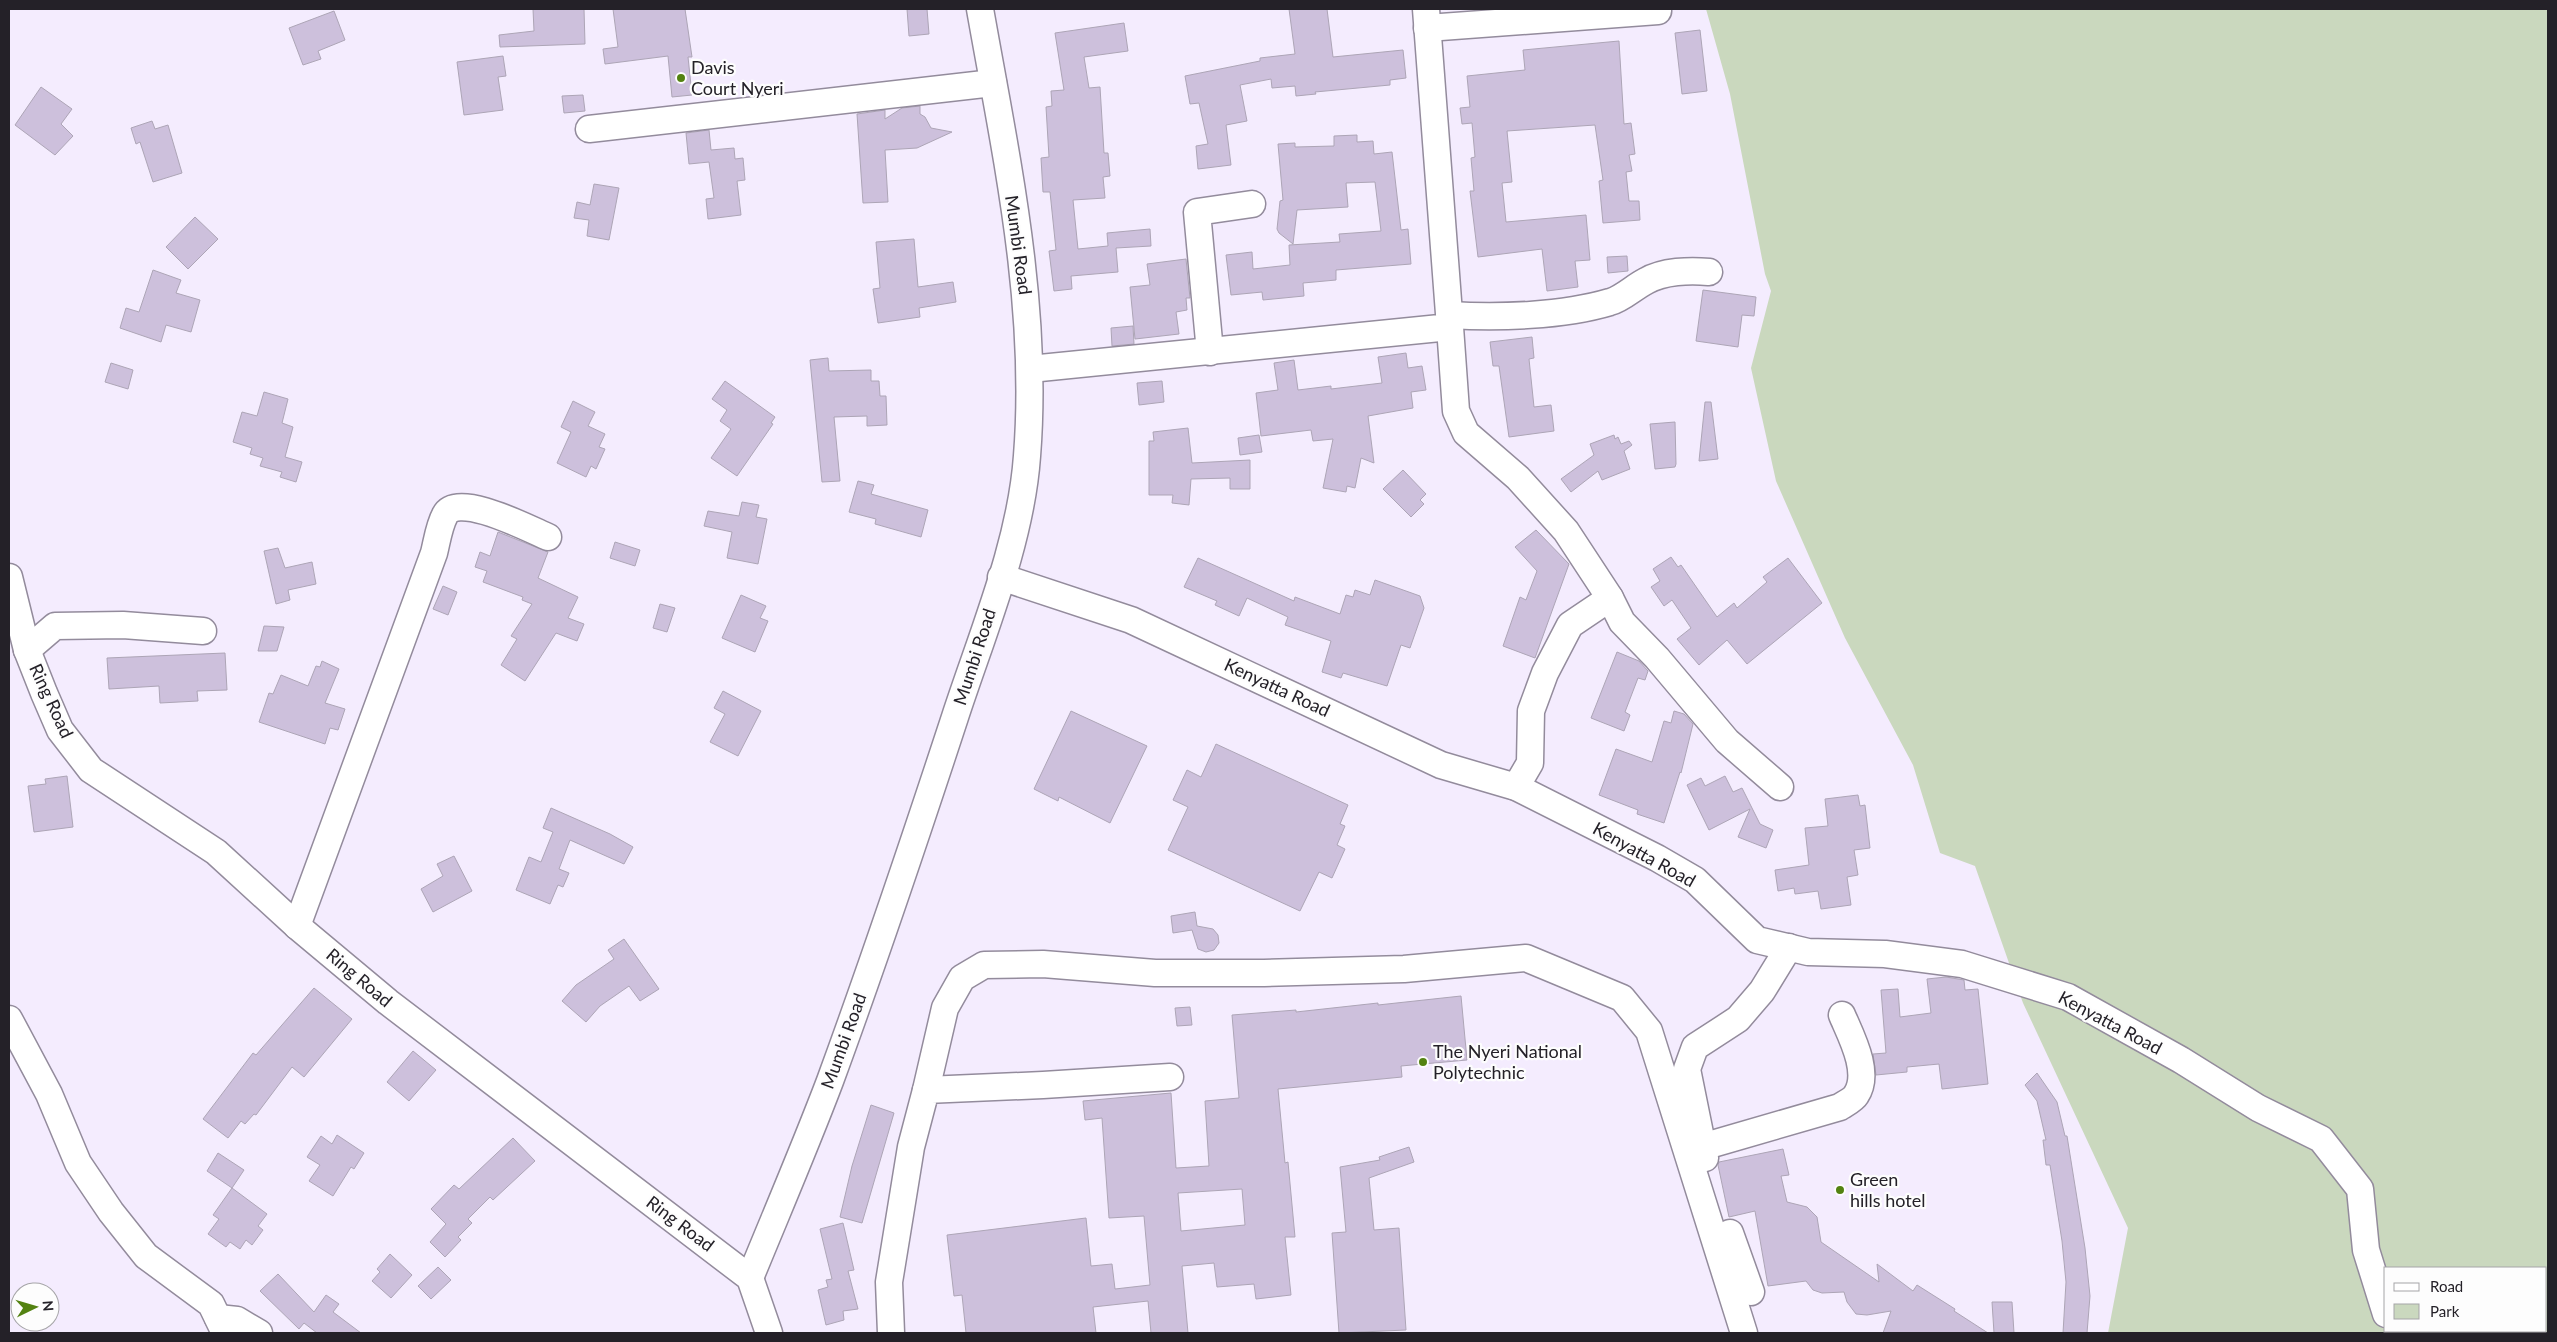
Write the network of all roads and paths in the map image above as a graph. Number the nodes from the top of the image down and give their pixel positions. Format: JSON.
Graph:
{"nodes":[{"id":1,"x":980,"y":9,"type":"edge"},
{"id":2,"x":1658,"y":11,"type":"dead end"},
{"id":3,"x":1426,"y":19,"type":"edge"},
{"id":4,"x":993,"y":83,"type":"junction"},
{"id":5,"x":589,"y":129,"type":"dead end"},
{"id":6,"x":1252,"y":204,"type":"dead end"},
{"id":7,"x":1709,"y":272,"type":"dead end"},
{"id":8,"x":1450,"y":321,"type":"junction"},
{"id":9,"x":1210,"y":352,"type":"junction"},
{"id":10,"x":1030,"y":369,"type":"junction"},
{"id":11,"x":548,"y":537,"type":"dead end"},
{"id":12,"x":1001,"y":577,"type":"junction"},
{"id":13,"x":10,"y":584,"type":"edge"},
{"id":14,"x":1610,"y":598,"type":"junction"},
{"id":15,"x":203,"y":631,"type":"dead end"},
{"id":16,"x":27,"y":650,"type":"junction"},
{"id":17,"x":1780,"y":787,"type":"dead end"},
{"id":18,"x":1516,"y":788,"type":"junction"},
{"id":19,"x":297,"y":926,"type":"junction"},
{"id":20,"x":1789,"y":947,"type":"junction"},
{"id":21,"x":1842,"y":1015,"type":"dead end"},
{"id":22,"x":9,"y":1019,"type":"edge"},
{"id":23,"x":1170,"y":1077,"type":"dead end"},
{"id":24,"x":926,"y":1090,"type":"junction"},
{"id":25,"x":1702,"y":1147,"type":"junction"},
{"id":26,"x":750,"y":1278,"type":"junction"},
{"id":27,"x":1751,"y":1292,"type":"dead end"},
{"id":28,"x":2384,"y":1308,"type":"edge"},
{"id":29,"x":221,"y":1325,"type":"edge"},
{"id":30,"x":259,"y":1333,"type":"edge"},
{"id":31,"x":769,"y":1333,"type":"edge"},
{"id":32,"x":891,"y":1333,"type":"edge"},
{"id":33,"x":1744,"y":1333,"type":"edge"}],
"edges":[{"from":1,"to":4,"type":"street","name":"Mumbi Road"},
{"from":2,"to":3,"type":"street"},
{"from":3,"to":8,"type":"street"},
{"from":4,"to":5,"type":"street"},
{"from":4,"to":10,"type":"street","name":"Mumbi Road"},
{"from":6,"to":9,"type":"street"},
{"from":7,"to":8,"type":"street"},
{"from":8,"to":9,"type":"street"},
{"from":8,"to":14,"type":"street"},
{"from":9,"to":10,"type":"street"},
{"from":10,"to":12,"type":"street","name":"Mumbi Road"},
{"from":11,"to":19,"type":"street"},
{"from":12,"to":18,"type":"street","name":"Kenyatta Road"},
{"from":12,"to":26,"type":"street","name":"Mumbi Road"},
{"from":13,"to":16,"type":"street","name":"Ring Road"},
{"from":14,"to":17,"type":"street"},
{"from":14,"to":18,"type":"street"},
{"from":15,"to":16,"type":"street"},
{"from":16,"to":19,"type":"street","name":"Ring Road"},
{"from":18,"to":20,"type":"street","name":"Kenyatta Road"},
{"from":19,"to":26,"type":"street","name":"Ring Road"},
{"from":20,"to":25,"type":"street"},
{"from":20,"to":28,"type":"street","name":"Kenyatta Road"},
{"from":21,"to":25,"type":"street"},
{"from":22,"to":29,"type":"street"},
{"from":23,"to":24,"type":"street"},
{"from":24,"to":32,"type":"street"},
{"from":24,"to":33,"type":"street"},
{"from":25,"to":27,"type":"street"},
{"from":26,"to":31,"type":"street"},
{"from":29,"to":30,"type":"street"}]}
